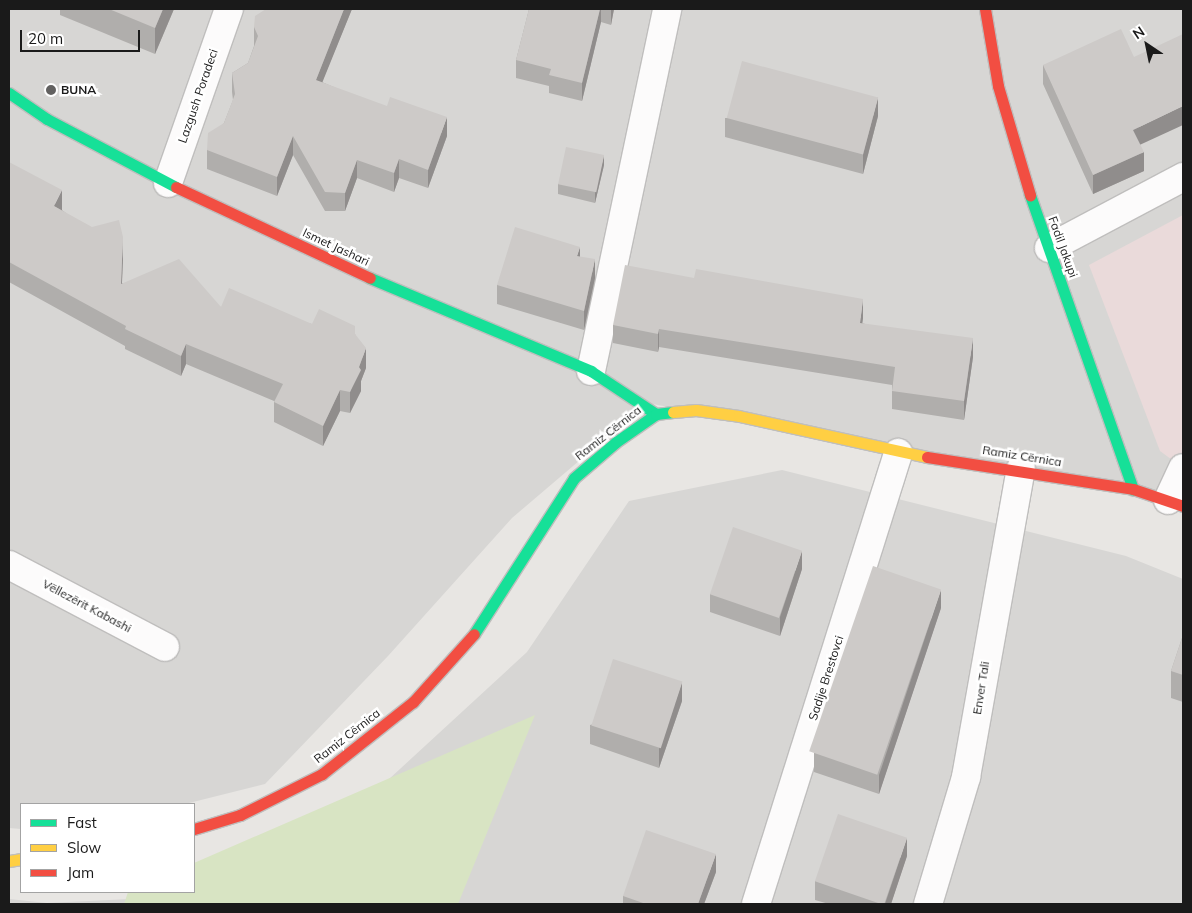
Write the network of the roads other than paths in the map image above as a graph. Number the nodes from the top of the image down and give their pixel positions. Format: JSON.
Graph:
{"nodes":[{"id":1,"x":229,"y":9,"type":"edge"},
{"id":2,"x":667,"y":9,"type":"edge"},
{"id":3,"x":984,"y":9,"type":"edge"},
{"id":4,"x":9,"y":93,"type":"edge"},
{"id":5,"x":1183,"y":177,"type":"edge"},
{"id":6,"x":168,"y":183,"type":"junction"},
{"id":7,"x":1049,"y":248,"type":"junction"},
{"id":8,"x":591,"y":371,"type":"junction"},
{"id":9,"x":656,"y":414,"type":"junction"},
{"id":10,"x":898,"y":453,"type":"junction"},
{"id":11,"x":1183,"y":468,"type":"edge"},
{"id":12,"x":1020,"y":469,"type":"junction"},
{"id":13,"x":1133,"y":488,"type":"junction"},
{"id":14,"x":1176,"y":503,"type":"edge"},
{"id":15,"x":9,"y":565,"type":"edge"},
{"id":16,"x":166,"y":648,"type":"dead end"},
{"id":17,"x":195,"y":829,"type":"edge"},
{"id":18,"x":756,"y":904,"type":"edge"},
{"id":19,"x":928,"y":904,"type":"edge"}],
"edges":[{"from":1,"to":6,"type":"street","name":"Lazgush Poradeci"},
{"from":2,"to":8,"type":"street"},
{"from":3,"to":7,"type":"street","name":"Fadil Jakupi"},
{"from":4,"to":6,"type":"street","name":"Ismet Jashari"},
{"from":5,"to":7,"type":"street"},
{"from":6,"to":8,"type":"street","name":"Ismet Jashari"},
{"from":7,"to":13,"type":"street","name":"Fadil Jakupi"},
{"from":8,"to":9,"type":"street","name":"Ismet Jashari"},
{"from":9,"to":10,"type":"street","name":"Ramiz Cërnica"},
{"from":9,"to":17,"type":"street","name":"Ramiz Cërnica"},
{"from":10,"to":12,"type":"street","name":"Ramiz Cërnica"},
{"from":10,"to":18,"type":"street","name":"Sadije Brestovci"},
{"from":11,"to":14,"type":"street"},
{"from":12,"to":13,"type":"street","name":"Ramiz Cërnica"},
{"from":12,"to":19,"type":"street","name":"Enver Tali"},
{"from":13,"to":14,"type":"street","name":"Ramiz Cërnica"},
{"from":15,"to":16,"type":"street","name":"Vëllezërit Kabashi"}]}
